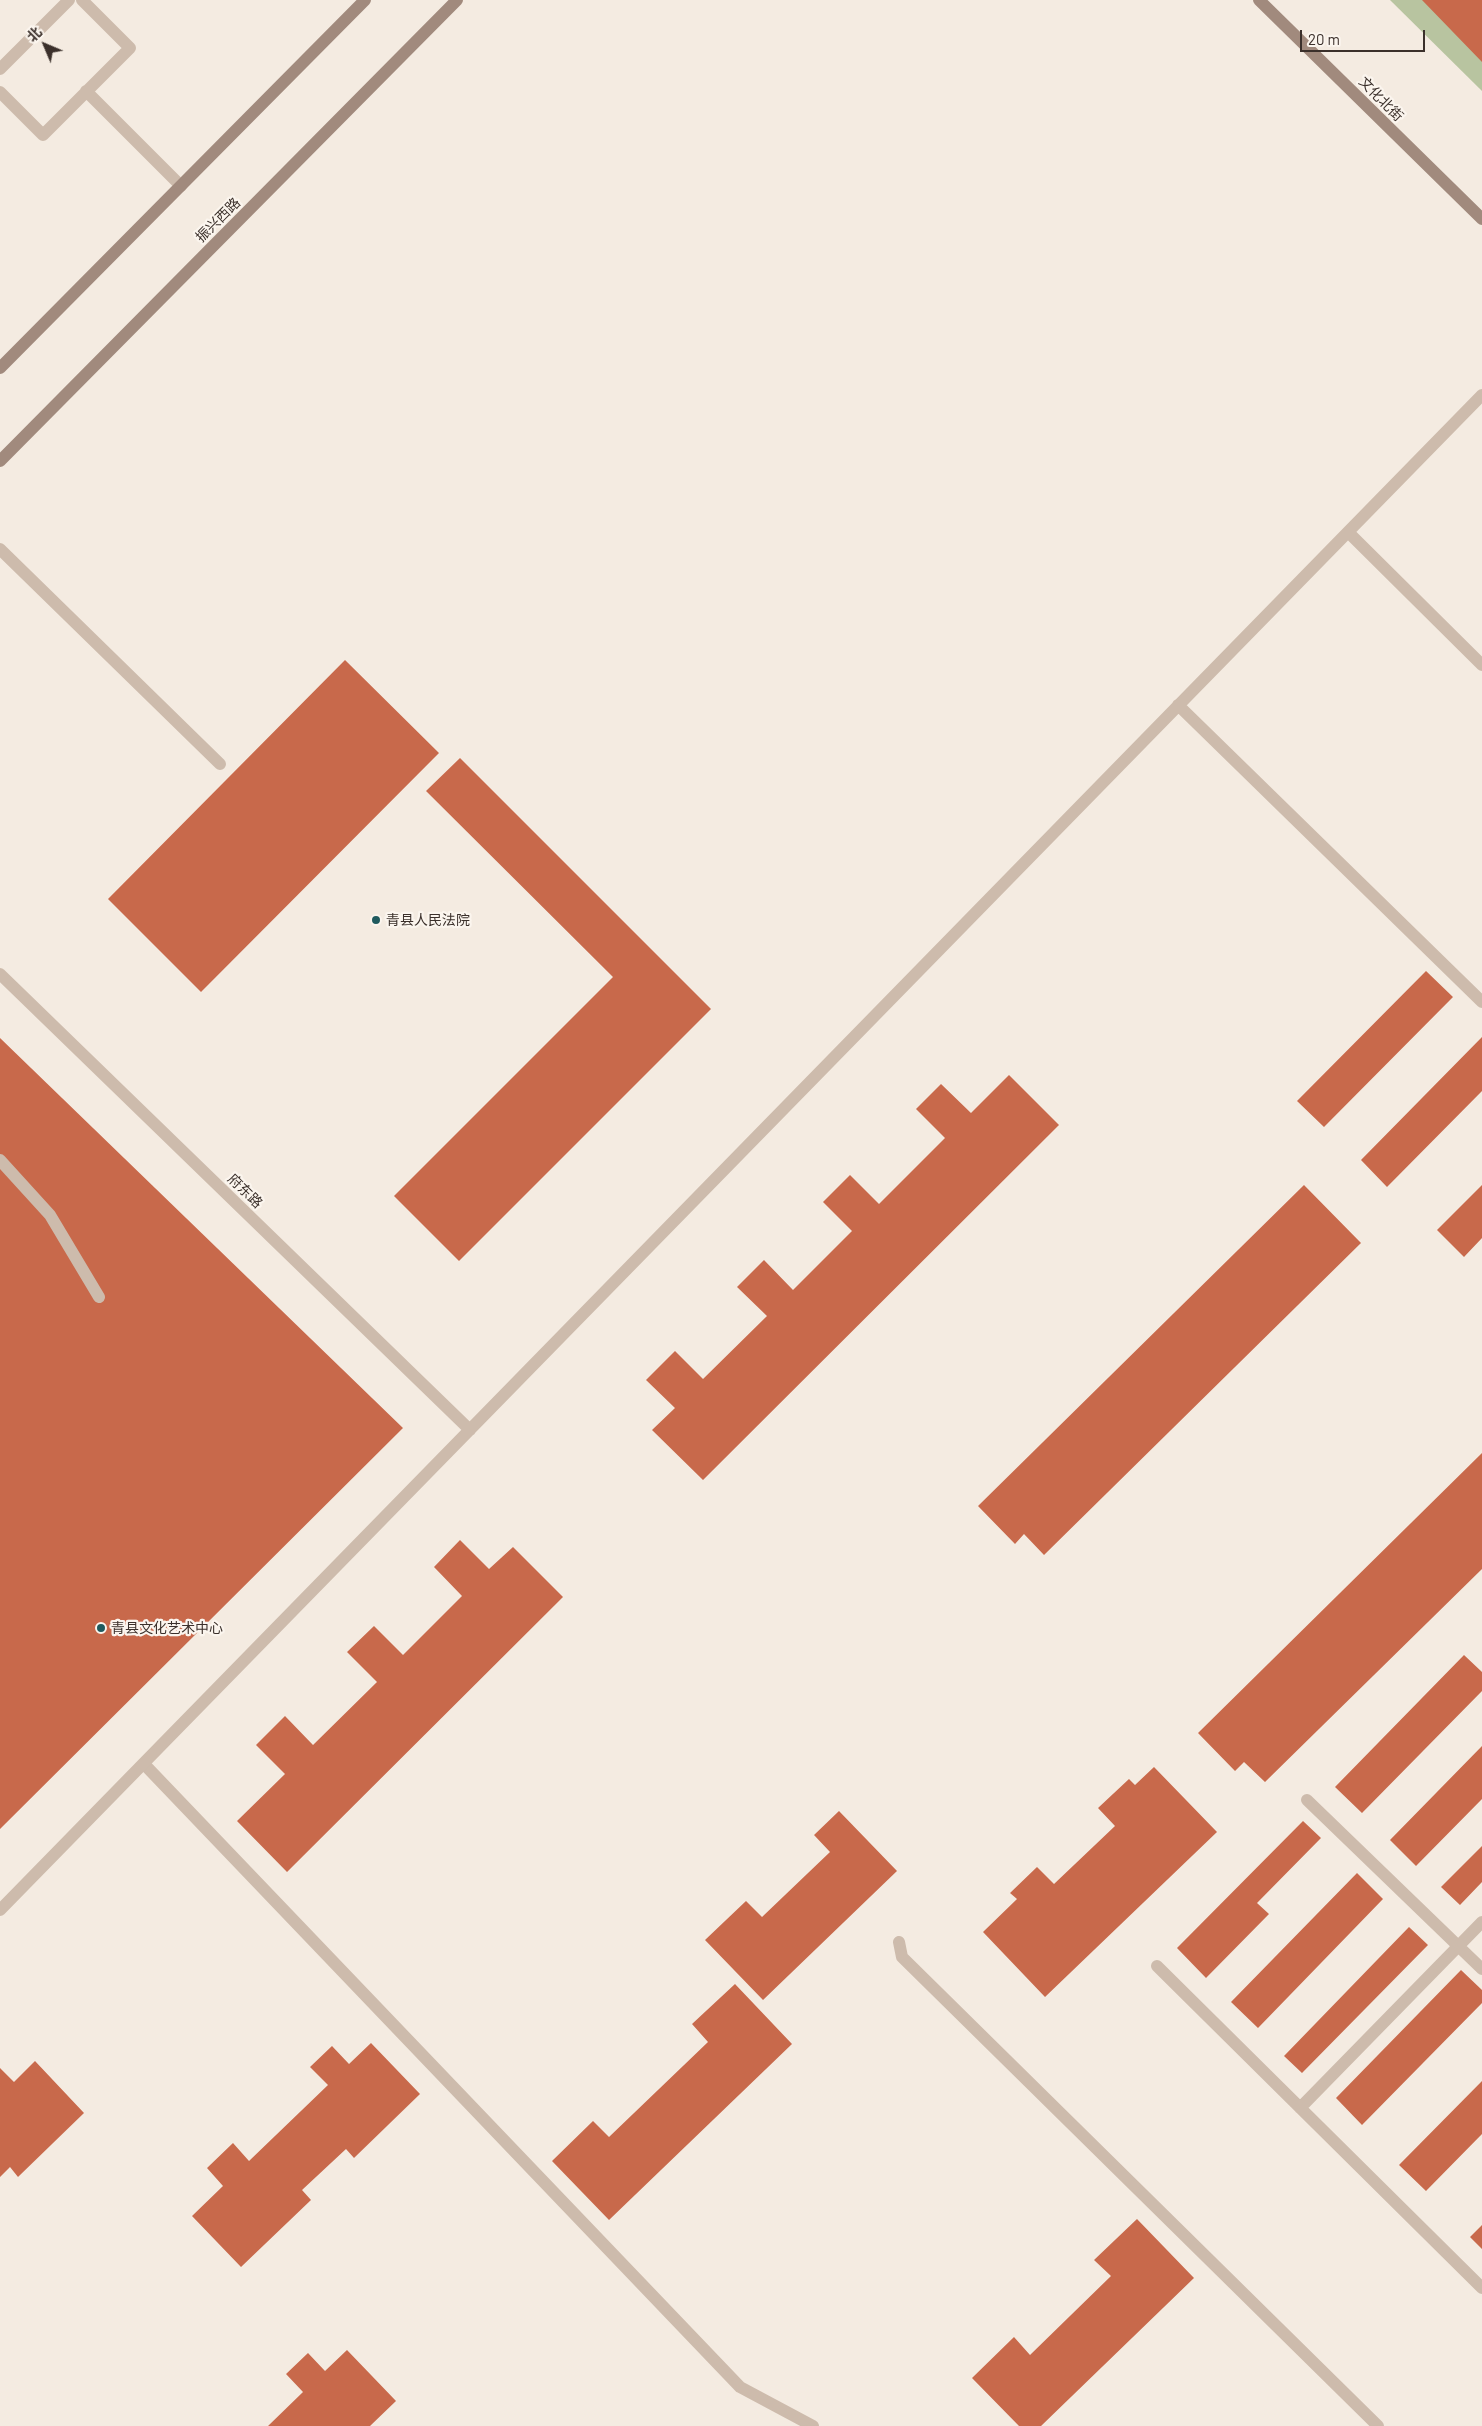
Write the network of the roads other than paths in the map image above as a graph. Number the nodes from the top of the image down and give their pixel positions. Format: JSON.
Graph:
{"nodes":[{"id":1,"x":69,"y":0,"type":"edge"},
{"id":2,"x":82,"y":0,"type":"edge"},
{"id":3,"x":365,"y":0,"type":"edge"},
{"id":4,"x":457,"y":0,"type":"edge"},
{"id":5,"x":1260,"y":0,"type":"edge"},
{"id":6,"x":0,"y":69,"type":"edge"},
{"id":7,"x":86,"y":91,"type":"junction"},
{"id":8,"x":0,"y":92,"type":"edge"},
{"id":9,"x":181,"y":186,"type":"junction"},
{"id":10,"x":1482,"y":220,"type":"edge"},
{"id":11,"x":0,"y":368,"type":"edge"},
{"id":12,"x":1482,"y":395,"type":"edge"},
{"id":13,"x":0,"y":461,"type":"edge"},
{"id":14,"x":1348,"y":532,"type":"junction"},
{"id":15,"x":0,"y":549,"type":"edge"},
{"id":16,"x":1482,"y":665,"type":"edge"},
{"id":17,"x":1178,"y":705,"type":"junction"},
{"id":18,"x":220,"y":764,"type":"dead end"},
{"id":19,"x":0,"y":974,"type":"edge"},
{"id":20,"x":1482,"y":1002,"type":"edge"},
{"id":21,"x":0,"y":1160,"type":"edge"},
{"id":22,"x":99,"y":1297,"type":"dead end"},
{"id":23,"x":470,"y":1430,"type":"junction"},
{"id":24,"x":144,"y":1764,"type":"junction"},
{"id":25,"x":1307,"y":1800,"type":"dead end"},
{"id":26,"x":0,"y":1910,"type":"edge"},
{"id":27,"x":1482,"y":1922,"type":"edge"},
{"id":28,"x":898,"y":1942,"type":"dead end"},
{"id":29,"x":1458,"y":1946,"type":"junction"},
{"id":30,"x":1157,"y":1966,"type":"dead end"},
{"id":31,"x":1482,"y":1969,"type":"edge"},
{"id":32,"x":1300,"y":2108,"type":"junction"},
{"id":33,"x":1482,"y":2288,"type":"edge"},
{"id":34,"x":813,"y":2426,"type":"edge"},
{"id":35,"x":1378,"y":2426,"type":"edge"}],
"edges":[{"from":1,"to":6,"type":"street"},
{"from":2,"to":7,"type":"street"},
{"from":3,"to":9,"type":"street"},
{"from":4,"to":13,"type":"street","name":"振兴西路"},
{"from":5,"to":10,"type":"street","name":"文化北街"},
{"from":7,"to":8,"type":"street"},
{"from":7,"to":9,"type":"street"},
{"from":9,"to":11,"type":"street"},
{"from":12,"to":14,"type":"street"},
{"from":14,"to":16,"type":"street"},
{"from":14,"to":17,"type":"street"},
{"from":15,"to":18,"type":"street"},
{"from":17,"to":20,"type":"street"},
{"from":17,"to":23,"type":"street"},
{"from":19,"to":23,"type":"street","name":"府东路"},
{"from":21,"to":22,"type":"street"},
{"from":23,"to":24,"type":"street"},
{"from":24,"to":26,"type":"street"},
{"from":24,"to":34,"type":"street"},
{"from":25,"to":29,"type":"street"},
{"from":27,"to":29,"type":"street"},
{"from":28,"to":35,"type":"street"},
{"from":29,"to":31,"type":"street"},
{"from":29,"to":32,"type":"street"},
{"from":30,"to":32,"type":"street"},
{"from":32,"to":33,"type":"street"}]}
